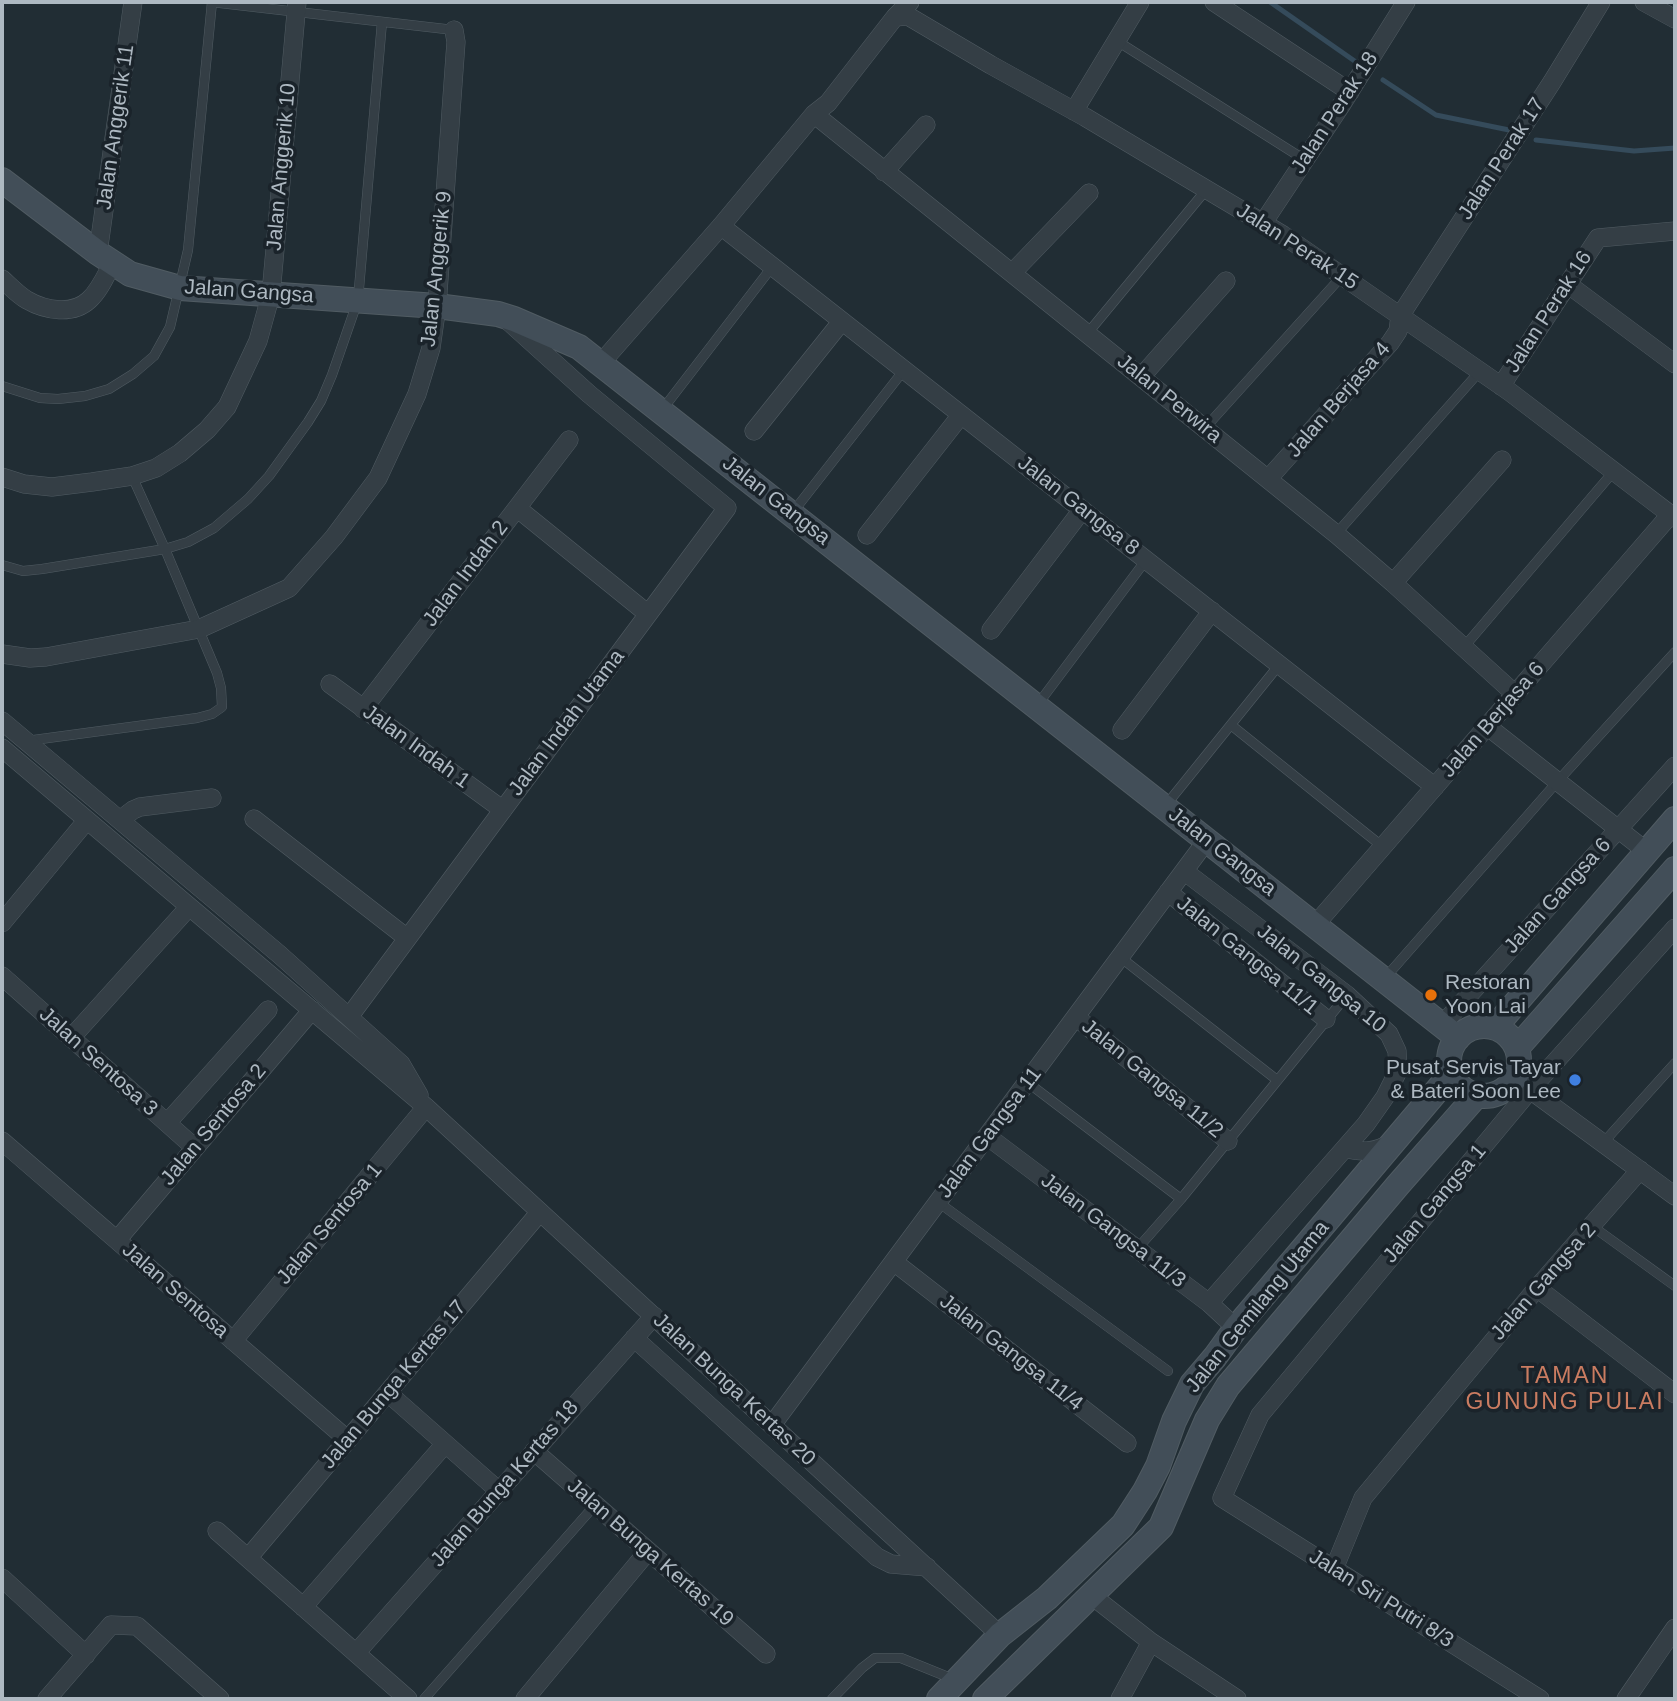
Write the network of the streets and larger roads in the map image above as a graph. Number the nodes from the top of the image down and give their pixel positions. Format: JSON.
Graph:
{"nodes":[{"id":1,"x":133,"y":2,"type":"edge"},
{"id":2,"x":910,"y":2,"type":"edge"},
{"id":3,"x":1138,"y":2,"type":"edge"},
{"id":4,"x":1214,"y":2,"type":"edge"},
{"id":5,"x":1406,"y":2,"type":"edge"},
{"id":6,"x":1601,"y":2,"type":"edge"},
{"id":7,"x":1644,"y":2,"type":"edge"},
{"id":8,"x":296,"y":7,"type":"edge"},
{"id":9,"x":895,"y":17,"type":"junction"},
{"id":10,"x":1675,"y":19,"type":"edge"},
{"id":11,"x":454,"y":30,"type":"road end"},
{"id":12,"x":1350,"y":92,"type":"junction"},
{"id":13,"x":1074,"y":111,"type":"junction"},
{"id":14,"x":814,"y":114,"type":"junction"},
{"id":15,"x":926,"y":125,"type":"dead end"},
{"id":16,"x":884,"y":172,"type":"junction"},
{"id":17,"x":2,"y":180,"type":"edge"},
{"id":18,"x":1089,"y":193,"type":"dead end"},
{"id":19,"x":1263,"y":223,"type":"junction"},
{"id":20,"x":721,"y":226,"type":"junction"},
{"id":21,"x":1675,"y":230,"type":"edge"},
{"id":22,"x":105,"y":258,"type":"junction"},
{"id":23,"x":1012,"y":273,"type":"junction"},
{"id":24,"x":2,"y":279,"type":"edge"},
{"id":25,"x":1226,"y":281,"type":"dead end"},
{"id":26,"x":1567,"y":286,"type":"junction"},
{"id":27,"x":271,"y":294,"type":"junction"},
{"id":28,"x":437,"y":306,"type":"junction"},
{"id":29,"x":505,"y":316,"type":"junction"},
{"id":30,"x":1400,"y":316,"type":"junction"},
{"id":31,"x":842,"y":321,"type":"junction"},
{"id":32,"x":600,"y":363,"type":"junction"},
{"id":33,"x":1675,"y":365,"type":"edge"},
{"id":34,"x":1141,"y":377,"type":"junction"},
{"id":35,"x":1501,"y":386,"type":"junction"},
{"id":36,"x":961,"y":415,"type":"junction"},
{"id":37,"x":754,"y":430,"type":"dead end"},
{"id":38,"x":569,"y":440,"type":"dead end"},
{"id":39,"x":1502,"y":460,"type":"dead end"},
{"id":40,"x":2,"y":477,"type":"edge"},
{"id":41,"x":1268,"y":479,"type":"junction"},
{"id":42,"x":517,"y":508,"type":"junction"},
{"id":43,"x":1082,"y":510,"type":"junction"},
{"id":44,"x":1673,"y":517,"type":"edge"},
{"id":45,"x":867,"y":535,"type":"dead end"},
{"id":46,"x":1393,"y":583,"type":"junction"},
{"id":47,"x":1212,"y":611,"type":"junction"},
{"id":48,"x":648,"y":614,"type":"junction"},
{"id":49,"x":991,"y":630,"type":"dead end"},
{"id":50,"x":2,"y":654,"type":"edge"},
{"id":51,"x":330,"y":684,"type":"dead end"},
{"id":52,"x":1515,"y":694,"type":"junction"},
{"id":53,"x":363,"y":709,"type":"junction"},
{"id":54,"x":2,"y":721,"type":"edge"},
{"id":55,"x":1487,"y":726,"type":"junction"},
{"id":56,"x":1122,"y":730,"type":"dead end"},
{"id":57,"x":2,"y":748,"type":"edge"},
{"id":58,"x":1675,"y":766,"type":"edge"},
{"id":59,"x":1435,"y":787,"type":"junction"},
{"id":60,"x":212,"y":799,"type":"dead end"},
{"id":61,"x":503,"y":810,"type":"junction"},
{"id":62,"x":254,"y":819,"type":"dead end"},
{"id":63,"x":1675,"y":819,"type":"edge"},
{"id":64,"x":87,"y":820,"type":"junction"},
{"id":65,"x":120,"y":820,"type":"junction"},
{"id":66,"x":1619,"y":830,"type":"junction"},
{"id":67,"x":1207,"y":840,"type":"junction"},
{"id":68,"x":1646,"y":851,"type":"junction"},
{"id":69,"x":1675,"y":869,"type":"edge"},
{"id":70,"x":1184,"y":871,"type":"junction"},
{"id":71,"x":1168,"y":892,"type":"junction"},
{"id":72,"x":189,"y":907,"type":"junction"},
{"id":73,"x":2,"y":923,"type":"edge"},
{"id":74,"x":1315,"y":925,"type":"junction"},
{"id":75,"x":1675,"y":928,"type":"edge"},
{"id":76,"x":407,"y":938,"type":"junction"},
{"id":77,"x":2,"y":975,"type":"edge"},
{"id":78,"x":268,"y":1010,"type":"dead end"},
{"id":79,"x":312,"y":1010,"type":"junction"},
{"id":80,"x":349,"y":1017,"type":"junction"},
{"id":81,"x":1076,"y":1017,"type":"junction"},
{"id":82,"x":1326,"y":1019,"type":"road end"},
{"id":83,"x":1495,"y":1027,"type":"junction"},
{"id":84,"x":1450,"y":1031,"type":"junction"},
{"id":85,"x":71,"y":1038,"type":"junction"},
{"id":86,"x":1517,"y":1048,"type":"junction"},
{"id":87,"x":1451,"y":1074,"type":"junction"},
{"id":88,"x":1522,"y":1084,"type":"junction"},
{"id":89,"x":1477,"y":1095,"type":"junction"},
{"id":90,"x":426,"y":1107,"type":"junction"},
{"id":91,"x":167,"y":1123,"type":"junction"},
{"id":92,"x":987,"y":1136,"type":"junction"},
{"id":93,"x":1228,"y":1141,"type":"road end"},
{"id":94,"x":1393,"y":1142,"type":"junction"},
{"id":95,"x":195,"y":1148,"type":"junction"},
{"id":96,"x":1345,"y":1148,"type":"junction"},
{"id":97,"x":5,"y":1152,"type":"edge"},
{"id":98,"x":1640,"y":1170,"type":"junction"},
{"id":99,"x":1675,"y":1196,"type":"edge"},
{"id":100,"x":540,"y":1212,"type":"junction"},
{"id":101,"x":117,"y":1240,"type":"junction"},
{"id":102,"x":894,"y":1262,"type":"junction"},
{"id":103,"x":1537,"y":1288,"type":"junction"},
{"id":104,"x":1209,"y":1303,"type":"junction"},
{"id":105,"x":654,"y":1316,"type":"junction"},
{"id":106,"x":1236,"y":1328,"type":"junction"},
{"id":107,"x":634,"y":1338,"type":"junction"},
{"id":108,"x":233,"y":1341,"type":"junction"},
{"id":109,"x":388,"y":1393,"type":"junction"},
{"id":110,"x":1675,"y":1394,"type":"edge"},
{"id":111,"x":772,"y":1425,"type":"junction"},
{"id":112,"x":348,"y":1440,"type":"junction"},
{"id":113,"x":1127,"y":1443,"type":"dead end"},
{"id":114,"x":446,"y":1444,"type":"junction"},
{"id":115,"x":534,"y":1451,"type":"junction"},
{"id":116,"x":499,"y":1491,"type":"junction"},
{"id":117,"x":1222,"y":1498,"type":"joint"},
{"id":118,"x":217,"y":1531,"type":"dead end"},
{"id":119,"x":648,"y":1551,"type":"junction"},
{"id":120,"x":248,"y":1558,"type":"junction"},
{"id":121,"x":927,"y":1567,"type":"junction"},
{"id":122,"x":1335,"y":1569,"type":"junction"},
{"id":123,"x":2,"y":1578,"type":"edge"},
{"id":124,"x":1091,"y":1595,"type":"junction"},
{"id":125,"x":303,"y":1606,"type":"junction"},
{"id":126,"x":1675,"y":1628,"type":"edge"},
{"id":127,"x":1000,"y":1635,"type":"junction"},
{"id":128,"x":1151,"y":1642,"type":"junction"},
{"id":129,"x":356,"y":1653,"type":"junction"},
{"id":130,"x":766,"y":1654,"type":"dead end"},
{"id":131,"x":86,"y":1655,"type":"junction"},
{"id":132,"x":212,"y":1697,"type":"edge"},
{"id":133,"x":47,"y":1699,"type":"edge"},
{"id":134,"x":408,"y":1699,"type":"edge"},
{"id":135,"x":525,"y":1699,"type":"edge"},
{"id":136,"x":939,"y":1699,"type":"edge"},
{"id":137,"x":985,"y":1699,"type":"edge"},
{"id":138,"x":1119,"y":1699,"type":"edge"},
{"id":139,"x":1237,"y":1699,"type":"edge"},
{"id":140,"x":1539,"y":1699,"type":"edge"},
{"id":141,"x":1626,"y":1699,"type":"edge"}],
"edges":[{"from":1,"to":22,"type":"street","name":"Jalan Anggerik 11"},
{"from":2,"to":9,"type":"street"},
{"from":3,"to":13,"type":"street"},
{"from":4,"to":12,"type":"street"},
{"from":5,"to":12,"type":"street","name":"Jalan Perak 18"},
{"from":6,"to":30,"type":"street","name":"Jalan Perak 17"},
{"from":7,"to":10,"type":"street"},
{"from":8,"to":27,"type":"street","name":"Jalan Anggerik 10"},
{"from":9,"to":13,"type":"street","name":"Jalan Perak 15"},
{"from":9,"to":14,"type":"street"},
{"from":11,"to":28,"type":"street","name":"Jalan Anggerik 9"},
{"from":12,"to":19,"type":"street","name":"Jalan Perak 18"},
{"from":13,"to":19,"type":"street","name":"Jalan Perak 15"},
{"from":14,"to":16,"type":"street","name":"Jalan Perwira"},
{"from":14,"to":20,"type":"street"},
{"from":15,"to":16,"type":"street"},
{"from":16,"to":23,"type":"street","name":"Jalan Perwira"},
{"from":17,"to":22,"type":"main road","name":"Jalan Gangsa"},
{"from":18,"to":23,"type":"street"},
{"from":19,"to":30,"type":"street","name":"Jalan Perak 15"},
{"from":20,"to":31,"type":"street","name":"Jalan Gangsa 8"},
{"from":20,"to":32,"type":"street"},
{"from":21,"to":26,"type":"street","name":"Jalan Perak 16"},
{"from":22,"to":24,"type":"street","name":"Jalan Anggerik 11"},
{"from":22,"to":27,"type":"main road","name":"Jalan Gangsa"},
{"from":23,"to":34,"type":"street","name":"Jalan Perwira"},
{"from":25,"to":34,"type":"street"},
{"from":26,"to":33,"type":"street"},
{"from":26,"to":35,"type":"street","name":"Jalan Perak 16"},
{"from":27,"to":28,"type":"main road","name":"Jalan Gangsa"},
{"from":27,"to":40,"type":"street","name":"Jalan Anggerik 10"},
{"from":28,"to":29,"type":"main road","name":"Jalan Gangsa"},
{"from":28,"to":50,"type":"street","name":"Jalan Anggerik 9"},
{"from":29,"to":32,"type":"main road","name":"Jalan Gangsa"},
{"from":29,"to":48,"type":"street","name":"Jalan Indah Utama"},
{"from":30,"to":35,"type":"street","name":"Jalan Perak 15"},
{"from":30,"to":41,"type":"street","name":"Jalan Berjasa 4"},
{"from":31,"to":36,"type":"street","name":"Jalan Gangsa 8"},
{"from":31,"to":37,"type":"street"},
{"from":32,"to":67,"type":"main road","name":"Jalan Gangsa"},
{"from":34,"to":41,"type":"street","name":"Jalan Perwira"},
{"from":35,"to":44,"type":"street","name":"Jalan Perak 15"},
{"from":36,"to":43,"type":"street","name":"Jalan Gangsa 8"},
{"from":36,"to":45,"type":"street"},
{"from":38,"to":42,"type":"street","name":"Jalan Indah 2"},
{"from":39,"to":46,"type":"street"},
{"from":41,"to":46,"type":"street","name":"Jalan Perwira"},
{"from":42,"to":48,"type":"street"},
{"from":42,"to":53,"type":"street","name":"Jalan Indah 2"},
{"from":43,"to":47,"type":"street","name":"Jalan Gangsa 8"},
{"from":43,"to":49,"type":"street"},
{"from":44,"to":52,"type":"street","name":"Jalan Berjasa 6"},
{"from":46,"to":52,"type":"street","name":"Jalan Perwira"},
{"from":47,"to":56,"type":"street"},
{"from":47,"to":59,"type":"street","name":"Jalan Gangsa 8"},
{"from":48,"to":61,"type":"street","name":"Jalan Indah Utama"},
{"from":51,"to":53,"type":"street","name":"Jalan Indah 1"},
{"from":52,"to":55,"type":"street","name":"Jalan Berjasa 6"},
{"from":53,"to":61,"type":"street","name":"Jalan Indah 1"},
{"from":54,"to":65,"type":"street"},
{"from":55,"to":59,"type":"street","name":"Jalan Berjasa 6"},
{"from":55,"to":66,"type":"street"},
{"from":57,"to":64,"type":"street"},
{"from":58,"to":66,"type":"street","name":"Jalan Gangsa 6"},
{"from":59,"to":74,"type":"street","name":"Jalan Berjasa 6"},
{"from":60,"to":65,"type":"street"},
{"from":61,"to":76,"type":"street","name":"Jalan Indah Utama"},
{"from":62,"to":76,"type":"street"},
{"from":63,"to":68,"type":"main road"},
{"from":64,"to":72,"type":"street"},
{"from":64,"to":73,"type":"street"},
{"from":65,"to":80,"type":"street"},
{"from":66,"to":68,"type":"street"},
{"from":66,"to":84,"type":"street","name":"Jalan Gangsa 6"},
{"from":67,"to":70,"type":"street","name":"Jalan Gangsa 11"},
{"from":67,"to":74,"type":"main road","name":"Jalan Gangsa"},
{"from":68,"to":83,"type":"main road"},
{"from":69,"to":86,"type":"main road"},
{"from":70,"to":71,"type":"street","name":"Jalan Gangsa 11"},
{"from":70,"to":96,"type":"street","name":"Jalan Gangsa 10"},
{"from":71,"to":81,"type":"street","name":"Jalan Gangsa 11"},
{"from":71,"to":82,"type":"street","name":"Jalan Gangsa 11/1"},
{"from":72,"to":79,"type":"street"},
{"from":72,"to":85,"type":"street"},
{"from":74,"to":84,"type":"main road","name":"Jalan Gangsa"},
{"from":75,"to":88,"type":"street","name":"Jalan Gangsa 1"},
{"from":76,"to":80,"type":"street","name":"Jalan Indah Utama"},
{"from":77,"to":85,"type":"street","name":"Jalan Sentosa 3"},
{"from":78,"to":91,"type":"street"},
{"from":79,"to":90,"type":"street"},
{"from":79,"to":95,"type":"street","name":"Jalan Sentosa 2"},
{"from":80,"to":90,"type":"street"},
{"from":81,"to":92,"type":"street","name":"Jalan Gangsa 11"},
{"from":81,"to":93,"type":"street","name":"Jalan Gangsa 11/2"},
{"from":83,"to":84,"type":"main road"},
{"from":83,"to":86,"type":"main road"},
{"from":84,"to":87,"type":"main road"},
{"from":85,"to":91,"type":"street","name":"Jalan Sentosa 3"},
{"from":86,"to":88,"type":"main road"},
{"from":87,"to":89,"type":"main road"},
{"from":87,"to":94,"type":"main road","name":"Jalan Gemilang Utama"},
{"from":88,"to":89,"type":"main road"},
{"from":88,"to":98,"type":"street"},
{"from":88,"to":117,"type":"street","name":"Jalan Gangsa 1"},
{"from":89,"to":124,"type":"main road","name":"Jalan Gemilang Utama"},
{"from":90,"to":100,"type":"street","name":"Jalan Bunga Kertas 20"},
{"from":90,"to":108,"type":"street","name":"Jalan Sentosa 1"},
{"from":91,"to":95,"type":"street","name":"Jalan Sentosa 3"},
{"from":92,"to":102,"type":"street","name":"Jalan Gangsa 11"},
{"from":92,"to":104,"type":"street","name":"Jalan Gangsa 11/3"},
{"from":94,"to":96,"type":"street"},
{"from":94,"to":106,"type":"main road","name":"Jalan Gemilang Utama"},
{"from":95,"to":101,"type":"street","name":"Jalan Sentosa 2"},
{"from":96,"to":104,"type":"street","name":"Jalan Gangsa 10"},
{"from":97,"to":101,"type":"street","name":"Jalan Sentosa"},
{"from":98,"to":99,"type":"street"},
{"from":98,"to":103,"type":"street","name":"Jalan Gangsa 2"},
{"from":100,"to":105,"type":"street","name":"Jalan Bunga Kertas 20"},
{"from":100,"to":109,"type":"street","name":"Jalan Bunga Kertas 17"},
{"from":101,"to":108,"type":"street","name":"Jalan Sentosa"},
{"from":102,"to":111,"type":"street","name":"Jalan Gangsa 11"},
{"from":102,"to":113,"type":"street","name":"Jalan Gangsa 11/4"},
{"from":103,"to":110,"type":"street"},
{"from":103,"to":122,"type":"street","name":"Jalan Gangsa 2"},
{"from":104,"to":106,"type":"street","name":"Jalan Gangsa 11/3"},
{"from":105,"to":107,"type":"street","name":"Jalan Bunga Kertas 18"},
{"from":105,"to":111,"type":"street","name":"Jalan Bunga Kertas 20"},
{"from":106,"to":127,"type":"main road","name":"Jalan Gemilang Utama"},
{"from":107,"to":115,"type":"street","name":"Jalan Bunga Kertas 18"},
{"from":107,"to":121,"type":"street","name":"Jalan Bunga Kertas 20"},
{"from":108,"to":112,"type":"street","name":"Jalan Sentosa"},
{"from":109,"to":112,"type":"street","name":"Jalan Bunga Kertas 17"},
{"from":109,"to":114,"type":"street"},
{"from":111,"to":121,"type":"street","name":"Jalan Bunga Kertas 20"},
{"from":112,"to":120,"type":"street","name":"Jalan Bunga Kertas 17"},
{"from":114,"to":116,"type":"street"},
{"from":114,"to":125,"type":"street"},
{"from":115,"to":116,"type":"street","name":"Jalan Bunga Kertas 18"},
{"from":115,"to":119,"type":"street","name":"Jalan Bunga Kertas 19"},
{"from":116,"to":129,"type":"street","name":"Jalan Bunga Kertas 18"},
{"from":117,"to":122,"type":"street","name":"Jalan Sri Putri 8/3"},
{"from":118,"to":120,"type":"street"},
{"from":119,"to":130,"type":"street","name":"Jalan Bunga Kertas 19"},
{"from":119,"to":135,"type":"street"},
{"from":120,"to":125,"type":"street"},
{"from":121,"to":127,"type":"street","name":"Jalan Bunga Kertas 20"},
{"from":122,"to":140,"type":"street","name":"Jalan Sri Putri 8/3"},
{"from":123,"to":131,"type":"street"},
{"from":124,"to":128,"type":"street"},
{"from":124,"to":137,"type":"main road","name":"Jalan Gemilang Utama"},
{"from":125,"to":129,"type":"street"},
{"from":126,"to":141,"type":"street"},
{"from":127,"to":136,"type":"main road","name":"Jalan Gemilang Utama"},
{"from":128,"to":138,"type":"street"},
{"from":128,"to":139,"type":"street"},
{"from":129,"to":134,"type":"street"},
{"from":131,"to":132,"type":"street"},
{"from":131,"to":133,"type":"street"}]}
